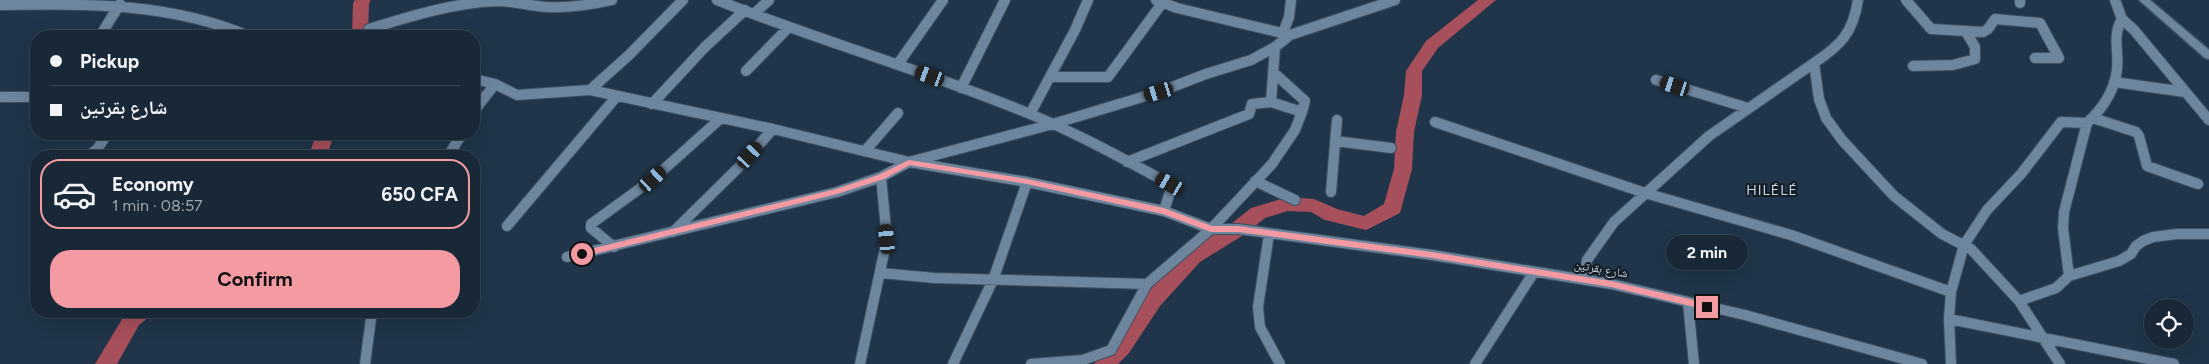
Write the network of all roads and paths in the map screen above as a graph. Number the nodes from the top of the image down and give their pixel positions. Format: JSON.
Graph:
{"nodes":[{"id":1,"x":612,"y":0,"type":"edge"},
{"id":2,"x":683,"y":0,"type":"edge"},
{"id":3,"x":717,"y":0,"type":"edge"},
{"id":4,"x":769,"y":0,"type":"edge"},
{"id":5,"x":943,"y":0,"type":"edge"},
{"id":6,"x":1005,"y":0,"type":"edge"},
{"id":7,"x":1088,"y":0,"type":"edge"},
{"id":8,"x":1290,"y":0,"type":"edge"},
{"id":9,"x":1395,"y":0,"type":"edge"},
{"id":10,"x":1858,"y":0,"type":"edge"},
{"id":11,"x":1906,"y":0,"type":"edge"},
{"id":12,"x":2115,"y":0,"type":"edge"},
{"id":13,"x":2144,"y":0,"type":"edge"},
{"id":14,"x":1160,"y":1,"type":"edge"},
{"id":15,"x":120,"y":4,"type":"junction"},
{"id":16,"x":0,"y":5,"type":"edge"},
{"id":17,"x":745,"y":10,"type":"junction"},
{"id":18,"x":754,"y":14,"type":"junction"},
{"id":19,"x":2122,"y":19,"type":"junction"},
{"id":20,"x":788,"y":28,"type":"junction"},
{"id":21,"x":369,"y":29,"type":"dead end"},
{"id":22,"x":104,"y":30,"type":"edge"},
{"id":23,"x":238,"y":30,"type":"edge"},
{"id":24,"x":1966,"y":32,"type":"junction"},
{"id":25,"x":1286,"y":34,"type":"junction"},
{"id":26,"x":1275,"y":47,"type":"junction"},
{"id":27,"x":2209,"y":56,"type":"edge"},
{"id":28,"x":2035,"y":58,"type":"dead end"},
{"id":29,"x":1814,"y":63,"type":"junction"},
{"id":30,"x":898,"y":64,"type":"junction"},
{"id":31,"x":1913,"y":66,"type":"dead end"},
{"id":32,"x":746,"y":71,"type":"dead end"},
{"id":33,"x":1273,"y":72,"type":"junction"},
{"id":34,"x":1051,"y":77,"type":"junction"},
{"id":35,"x":480,"y":80,"type":"edge"},
{"id":36,"x":1656,"y":80,"type":"dead end"},
{"id":37,"x":2114,"y":82,"type":"junction"},
{"id":38,"x":495,"y":84,"type":"junction"},
{"id":39,"x":961,"y":88,"type":"junction"},
{"id":40,"x":590,"y":90,"type":"junction"},
{"id":41,"x":2185,"y":92,"type":"junction"},
{"id":42,"x":617,"y":96,"type":"junction"},
{"id":43,"x":0,"y":97,"type":"edge"},
{"id":44,"x":30,"y":97,"type":"edge"},
{"id":45,"x":1271,"y":102,"type":"junction"},
{"id":46,"x":480,"y":104,"type":"edge"},
{"id":47,"x":652,"y":104,"type":"junction"},
{"id":48,"x":1748,"y":108,"type":"junction"},
{"id":49,"x":1302,"y":112,"type":"junction"},
{"id":50,"x":898,"y":113,"type":"dead end"},
{"id":51,"x":1030,"y":114,"type":"junction"},
{"id":52,"x":720,"y":119,"type":"junction"},
{"id":53,"x":1337,"y":120,"type":"dead end"},
{"id":54,"x":2090,"y":120,"type":"junction"},
{"id":55,"x":2209,"y":120,"type":"edge"},
{"id":56,"x":1435,"y":122,"type":"dead end"},
{"id":57,"x":1053,"y":124,"type":"junction"},
{"id":58,"x":773,"y":129,"type":"junction"},
{"id":59,"x":103,"y":140,"type":"edge"},
{"id":60,"x":1335,"y":141,"type":"junction"},
{"id":61,"x":1391,"y":148,"type":"dead end"},
{"id":62,"x":96,"y":150,"type":"edge"},
{"id":63,"x":865,"y":151,"type":"junction"},
{"id":64,"x":909,"y":162,"type":"junction"},
{"id":65,"x":1126,"y":162,"type":"junction"},
{"id":66,"x":881,"y":177,"type":"junction"},
{"id":67,"x":1255,"y":181,"type":"junction"},
{"id":68,"x":1027,"y":182,"type":"junction"},
{"id":69,"x":2198,"y":184,"type":"dead end"},
{"id":70,"x":1331,"y":192,"type":"dead end"},
{"id":71,"x":1645,"y":193,"type":"junction"},
{"id":72,"x":1295,"y":200,"type":"dead end"},
{"id":73,"x":1164,"y":211,"type":"junction"},
{"id":74,"x":507,"y":226,"type":"dead end"},
{"id":75,"x":1211,"y":229,"type":"junction"},
{"id":76,"x":673,"y":233,"type":"junction"},
{"id":77,"x":1269,"y":234,"type":"junction"},
{"id":78,"x":2209,"y":234,"type":"edge"},
{"id":79,"x":614,"y":246,"type":"junction"},
{"id":80,"x":1964,"y":246,"type":"junction"},
{"id":81,"x":567,"y":258,"type":"dead end"},
{"id":82,"x":1534,"y":272,"type":"junction"},
{"id":83,"x":881,"y":273,"type":"junction"},
{"id":84,"x":2069,"y":276,"type":"junction"},
{"id":85,"x":993,"y":280,"type":"junction"},
{"id":86,"x":1584,"y":280,"type":"junction"},
{"id":87,"x":1148,"y":284,"type":"junction"},
{"id":88,"x":1951,"y":292,"type":"junction"},
{"id":89,"x":2018,"y":300,"type":"junction"},
{"id":90,"x":1688,"y":303,"type":"junction"},
{"id":91,"x":371,"y":318,"type":"edge"},
{"id":92,"x":1949,"y":319,"type":"junction"},
{"id":93,"x":2044,"y":337,"type":"junction"},
{"id":94,"x":1908,"y":362,"type":"edge"},
{"id":95,"x":365,"y":364,"type":"edge"},
{"id":96,"x":860,"y":364,"type":"edge"},
{"id":97,"x":953,"y":364,"type":"edge"},
{"id":98,"x":1031,"y":364,"type":"edge"},
{"id":99,"x":1280,"y":364,"type":"edge"},
{"id":100,"x":1475,"y":364,"type":"edge"},
{"id":101,"x":1694,"y":364,"type":"edge"},
{"id":102,"x":1922,"y":364,"type":"edge"},
{"id":103,"x":1951,"y":364,"type":"edge"},
{"id":104,"x":2060,"y":364,"type":"edge"},
{"id":105,"x":2174,"y":364,"type":"edge"}],
"edges":[{"from":1,"to":21,"type":"street"},
{"from":2,"to":40,"type":"street"},
{"from":3,"to":17,"type":"street"},
{"from":4,"to":18,"type":"street"},
{"from":5,"to":30,"type":"street"},
{"from":6,"to":39,"type":"street"},
{"from":7,"to":34,"type":"street"},
{"from":8,"to":25,"type":"street"},
{"from":9,"to":25,"type":"street"},
{"from":10,"to":29,"type":"street"},
{"from":11,"to":24,"type":"street"},
{"from":12,"to":19,"type":"street"},
{"from":13,"to":27,"type":"street"},
{"from":14,"to":25,"type":"street"},
{"from":14,"to":34,"type":"street"},
{"from":15,"to":16,"type":"street"},
{"from":15,"to":22,"type":"street"},
{"from":15,"to":23,"type":"street"},
{"from":17,"to":18,"type":"street"},
{"from":17,"to":47,"type":"street"},
{"from":18,"to":20,"type":"street"},
{"from":19,"to":37,"type":"street"},
{"from":19,"to":41,"type":"street"},
{"from":20,"to":30,"type":"street"},
{"from":20,"to":32,"type":"street"},
{"from":24,"to":28,"type":"street"},
{"from":24,"to":31,"type":"street"},
{"from":25,"to":26,"type":"street"},
{"from":26,"to":33,"type":"street"},
{"from":26,"to":57,"type":"street"},
{"from":29,"to":48,"type":"street"},
{"from":29,"to":80,"type":"street"},
{"from":30,"to":39,"type":"street"},
{"from":33,"to":45,"type":"street"},
{"from":33,"to":49,"type":"street"},
{"from":34,"to":51,"type":"street"},
{"from":35,"to":38,"type":"street"},
{"from":36,"to":48,"type":"street"},
{"from":37,"to":41,"type":"street"},
{"from":37,"to":54,"type":"street"},
{"from":38,"to":40,"type":"street"},
{"from":38,"to":46,"type":"street"},
{"from":39,"to":51,"type":"street"},
{"from":40,"to":42,"type":"street"},
{"from":41,"to":55,"type":"street"},
{"from":42,"to":47,"type":"street"},
{"from":42,"to":74,"type":"street"},
{"from":43,"to":44,"type":"street"},
{"from":45,"to":49,"type":"street"},
{"from":45,"to":65,"type":"street"},
{"from":47,"to":52,"type":"street"},
{"from":48,"to":71,"type":"street"},
{"from":49,"to":67,"type":"street"},
{"from":50,"to":63,"type":"street"},
{"from":51,"to":57,"type":"street"},
{"from":52,"to":58,"type":"street"},
{"from":52,"to":79,"type":"street"},
{"from":53,"to":60,"type":"street"},
{"from":54,"to":69,"type":"street"},
{"from":54,"to":80,"type":"street"},
{"from":54,"to":84,"type":"street"},
{"from":56,"to":71,"type":"street"},
{"from":57,"to":64,"type":"street"},
{"from":57,"to":65,"type":"street"},
{"from":58,"to":63,"type":"street"},
{"from":58,"to":76,"type":"street"},
{"from":59,"to":62,"type":"street"},
{"from":60,"to":61,"type":"street"},
{"from":60,"to":70,"type":"street"},
{"from":63,"to":64,"type":"street"},
{"from":64,"to":66,"type":"street"},
{"from":64,"to":68,"type":"street"},
{"from":65,"to":73,"type":"street"},
{"from":66,"to":76,"type":"street"},
{"from":66,"to":83,"type":"street"},
{"from":67,"to":72,"type":"street"},
{"from":67,"to":75,"type":"street"},
{"from":68,"to":73,"type":"street"},
{"from":68,"to":85,"type":"street"},
{"from":71,"to":86,"type":"street"},
{"from":71,"to":88,"type":"street"},
{"from":73,"to":75,"type":"street"},
{"from":75,"to":77,"type":"street","name":"شارع بقرتين"},
{"from":75,"to":87,"type":"street"},
{"from":76,"to":79,"type":"street"},
{"from":77,"to":82,"type":"street","name":"شارع بقرتين"},
{"from":77,"to":99,"type":"street"},
{"from":78,"to":84,"type":"street"},
{"from":79,"to":81,"type":"street"},
{"from":80,"to":88,"type":"street"},
{"from":80,"to":89,"type":"street"},
{"from":82,"to":86,"type":"street","name":"شارع بقرتين"},
{"from":82,"to":100,"type":"street"},
{"from":83,"to":85,"type":"street"},
{"from":83,"to":96,"type":"street"},
{"from":84,"to":89,"type":"street"},
{"from":85,"to":87,"type":"street"},
{"from":85,"to":97,"type":"street"},
{"from":86,"to":90,"type":"street","name":"شارع بقرتين"},
{"from":87,"to":98,"type":"street"},
{"from":88,"to":92,"type":"street"},
{"from":89,"to":93,"type":"street"},
{"from":90,"to":94,"type":"street","name":"شارع بقرتين"},
{"from":90,"to":101,"type":"street"},
{"from":91,"to":95,"type":"street"},
{"from":92,"to":93,"type":"street"},
{"from":92,"to":103,"type":"street"},
{"from":93,"to":104,"type":"street"},
{"from":93,"to":105,"type":"street"},
{"from":94,"to":102,"type":"street","name":"شارع بقرتين"}]}
